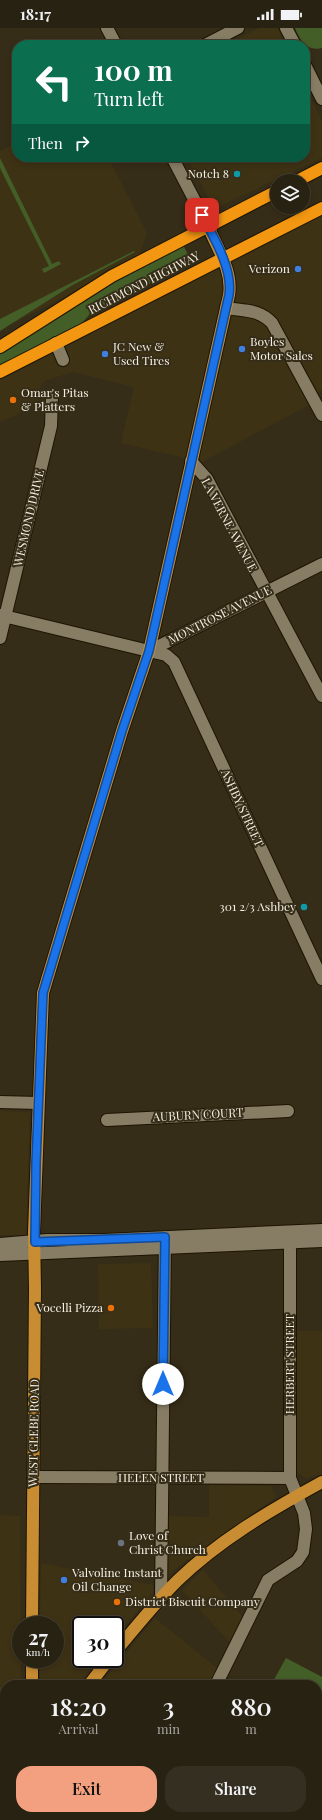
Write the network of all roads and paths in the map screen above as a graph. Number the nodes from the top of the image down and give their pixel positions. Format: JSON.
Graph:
{"nodes":[{"id":1,"x":107,"y":28,"type":"edge"},
{"id":2,"x":238,"y":28,"type":"edge"},
{"id":3,"x":286,"y":28,"type":"edge"},
{"id":4,"x":113,"y":40,"type":"edge"},
{"id":5,"x":215,"y":40,"type":"edge"},
{"id":6,"x":292,"y":40,"type":"edge"},
{"id":7,"x":310,"y":75,"type":"edge"},
{"id":8,"x":322,"y":99,"type":"edge"},
{"id":9,"x":175,"y":162,"type":"edge"},
{"id":10,"x":322,"y":168,"type":"edge"},
{"id":11,"x":310,"y":174,"type":"edge"},
{"id":12,"x":270,"y":195,"type":"edge"},
{"id":13,"x":322,"y":208,"type":"edge"},
{"id":14,"x":208,"y":226,"type":"junction"},
{"id":15,"x":222,"y":259,"type":"junction"},
{"id":16,"x":226,"y":308,"type":"junction"},
{"id":17,"x":56,"y":343,"type":"junction"},
{"id":18,"x":0,"y":347,"type":"edge"},
{"id":19,"x":63,"y":360,"type":"dead end"},
{"id":20,"x":0,"y":372,"type":"edge"},
{"id":21,"x":52,"y":397,"type":"dead end"},
{"id":22,"x":322,"y":415,"type":"edge"},
{"id":23,"x":191,"y":460,"type":"junction"},
{"id":24,"x":322,"y":564,"type":"edge"},
{"id":25,"x":265,"y":592,"type":"junction"},
{"id":26,"x":3,"y":616,"type":"edge"},
{"id":27,"x":0,"y":638,"type":"edge"},
{"id":28,"x":149,"y":651,"type":"junction"},
{"id":29,"x":322,"y":696,"type":"edge"},
{"id":30,"x":322,"y":979,"type":"edge"},
{"id":31,"x":0,"y":1102,"type":"edge"},
{"id":32,"x":38,"y":1103,"type":"junction"},
{"id":33,"x":288,"y":1111,"type":"dead end"},
{"id":34,"x":107,"y":1120,"type":"dead end"},
{"id":35,"x":322,"y":1230,"type":"edge"},
{"id":36,"x":290,"y":1237,"type":"junction"},
{"id":37,"x":322,"y":1241,"type":"edge"},
{"id":38,"x":165,"y":1243,"type":"junction"},
{"id":39,"x":0,"y":1244,"type":"edge"},
{"id":40,"x":35,"y":1248,"type":"junction"},
{"id":41,"x":0,"y":1255,"type":"edge"},
{"id":42,"x":33,"y":1477,"type":"junction"},
{"id":43,"x":162,"y":1478,"type":"junction"},
{"id":44,"x":290,"y":1478,"type":"junction"},
{"id":45,"x":322,"y":1482,"type":"edge"},
{"id":46,"x":297,"y":1495,"type":"junction"},
{"id":47,"x":161,"y":1599,"type":"junction"},
{"id":48,"x":32,"y":1616,"type":"edge"},
{"id":49,"x":124,"y":1642,"type":"edge"},
{"id":50,"x":32,"y":1668,"type":"edge"},
{"id":51,"x":102,"y":1668,"type":"edge"},
{"id":52,"x":32,"y":1680,"type":"edge"},
{"id":53,"x":93,"y":1680,"type":"edge"},
{"id":54,"x":218,"y":1680,"type":"edge"}],
"edges":[{"from":1,"to":4,"type":"street"},
{"from":2,"to":5,"type":"street"},
{"from":3,"to":6,"type":"street"},
{"from":7,"to":8,"type":"street"},
{"from":9,"to":14,"type":"street"},
{"from":10,"to":11,"type":"highway"},
{"from":12,"to":14,"type":"highway","name":"RICHMOND HIGHWAY"},
{"from":13,"to":15,"type":"highway","name":"RICHMOND HIGHWAY"},
{"from":14,"to":15,"type":"main road","name":"WEST GLEBE ROAD"},
{"from":14,"to":18,"type":"highway","name":"RICHMOND HIGHWAY"},
{"from":15,"to":16,"type":"main road","name":"WEST GLEBE ROAD"},
{"from":15,"to":17,"type":"highway","name":"RICHMOND HIGHWAY"},
{"from":16,"to":22,"type":"street"},
{"from":16,"to":23,"type":"main road","name":"WEST GLEBE ROAD"},
{"from":17,"to":19,"type":"street"},
{"from":17,"to":20,"type":"highway","name":"RICHMOND HIGHWAY"},
{"from":21,"to":26,"type":"street","name":"WESMOND DRIVE"},
{"from":23,"to":25,"type":"street","name":"LA VERNE AVENUE"},
{"from":23,"to":28,"type":"main road","name":"WEST GLEBE ROAD"},
{"from":24,"to":25,"type":"street","name":"MONTROSE AVENUE"},
{"from":25,"to":28,"type":"street","name":"MONTROSE AVENUE"},
{"from":25,"to":29,"type":"street","name":"LA VERNE AVENUE"},
{"from":26,"to":27,"type":"street","name":"WESMOND DRIVE"},
{"from":26,"to":28,"type":"street"},
{"from":28,"to":30,"type":"street","name":"ASHBY STREET"},
{"from":28,"to":32,"type":"main road","name":"WEST GLEBE ROAD"},
{"from":31,"to":32,"type":"street"},
{"from":32,"to":40,"type":"main road","name":"WEST GLEBE ROAD"},
{"from":33,"to":34,"type":"street","name":"AUBURN COURT"},
{"from":35,"to":36,"type":"street"},
{"from":36,"to":37,"type":"street"},
{"from":36,"to":38,"type":"street"},
{"from":36,"to":44,"type":"street","name":"HERBERT STREET"},
{"from":38,"to":40,"type":"street"},
{"from":38,"to":43,"type":"street"},
{"from":39,"to":40,"type":"street"},
{"from":40,"to":41,"type":"street"},
{"from":40,"to":42,"type":"main road","name":"WEST GLEBE ROAD"},
{"from":42,"to":43,"type":"street","name":"HELEN STREET"},
{"from":42,"to":48,"type":"main road","name":"WEST GLEBE ROAD"},
{"from":43,"to":44,"type":"street","name":"HELEN STREET"},
{"from":43,"to":47,"type":"street"},
{"from":44,"to":46,"type":"street","name":"HERBERT STREET"},
{"from":45,"to":46,"type":"main road"},
{"from":46,"to":47,"type":"main road"},
{"from":46,"to":54,"type":"street","name":"HERBERT STREET"},
{"from":47,"to":49,"type":"main road"},
{"from":50,"to":52,"type":"main road"},
{"from":51,"to":53,"type":"main road"}]}
